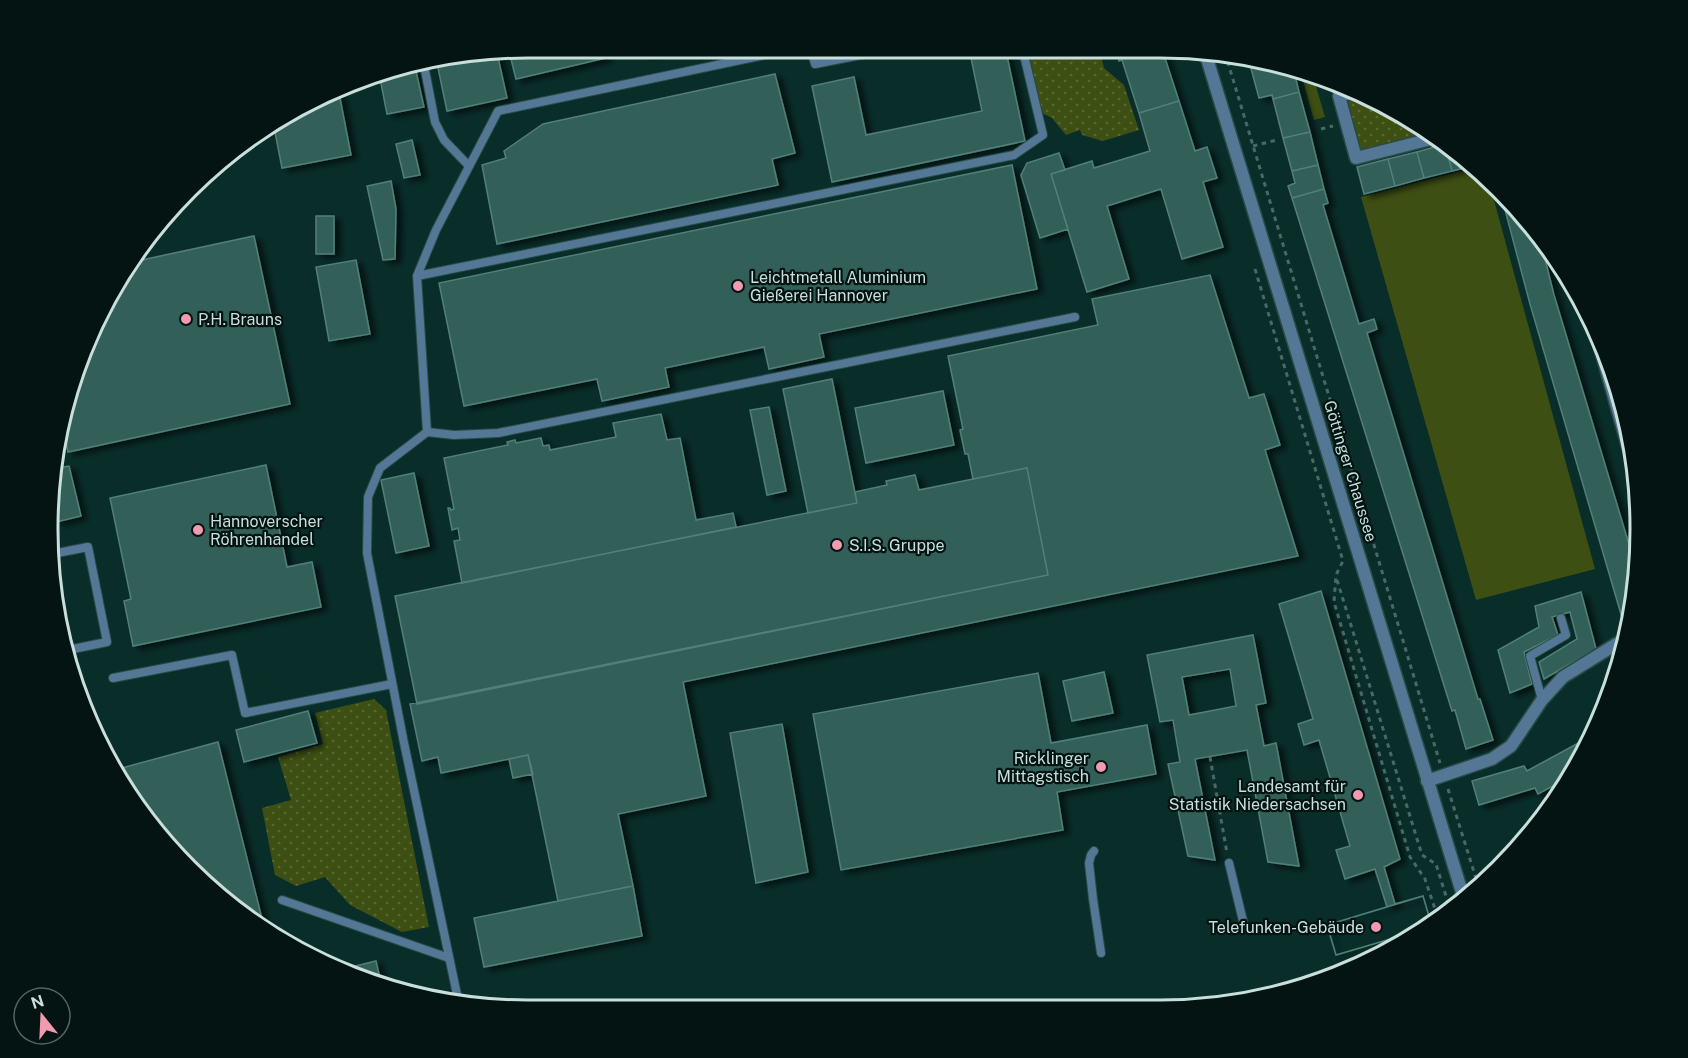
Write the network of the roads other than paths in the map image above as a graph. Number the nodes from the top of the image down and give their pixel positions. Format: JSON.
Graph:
{"nodes":[{"id":1,"x":745,"y":59,"type":"edge"},
{"id":2,"x":813,"y":59,"type":"edge"},
{"id":3,"x":840,"y":59,"type":"edge"},
{"id":4,"x":1025,"y":59,"type":"edge"},
{"id":5,"x":1208,"y":62,"type":"edge"},
{"id":6,"x":425,"y":71,"type":"edge"},
{"id":7,"x":1342,"y":95,"type":"edge"},
{"id":8,"x":1424,"y":141,"type":"edge"},
{"id":9,"x":469,"y":166,"type":"junction"},
{"id":10,"x":417,"y":276,"type":"junction"},
{"id":11,"x":1075,"y":317,"type":"dead end"},
{"id":12,"x":427,"y":432,"type":"junction"},
{"id":13,"x":60,"y":553,"type":"edge"},
{"id":14,"x":1561,"y":618,"type":"dead end"},
{"id":15,"x":1614,"y":645,"type":"edge"},
{"id":16,"x":74,"y":649,"type":"edge"},
{"id":17,"x":114,"y":678,"type":"dead end"},
{"id":18,"x":392,"y":684,"type":"junction"},
{"id":19,"x":1542,"y":700,"type":"junction"},
{"id":20,"x":1427,"y":781,"type":"junction"},
{"id":21,"x":1094,"y":851,"type":"dead end"},
{"id":22,"x":1229,"y":863,"type":"dead end"},
{"id":23,"x":1461,"y":889,"type":"edge"},
{"id":24,"x":282,"y":900,"type":"dead end"},
{"id":25,"x":1244,"y":925,"type":"dead end"},
{"id":26,"x":1101,"y":953,"type":"dead end"},
{"id":27,"x":449,"y":958,"type":"junction"},
{"id":28,"x":457,"y":993,"type":"edge"}],
"edges":[{"from":1,"to":9,"type":"lane"},
{"from":2,"to":3,"type":"lane"},
{"from":4,"to":10,"type":"lane"},
{"from":5,"to":20,"type":"street","name":"Göttinger Chaussee"},
{"from":6,"to":9,"type":"lane"},
{"from":7,"to":8,"type":"street"},
{"from":9,"to":10,"type":"lane"},
{"from":10,"to":12,"type":"lane"},
{"from":11,"to":12,"type":"lane"},
{"from":12,"to":18,"type":"lane"},
{"from":13,"to":16,"type":"lane"},
{"from":14,"to":19,"type":"lane"},
{"from":15,"to":19,"type":"street"},
{"from":17,"to":18,"type":"lane"},
{"from":18,"to":27,"type":"lane"},
{"from":19,"to":20,"type":"street"},
{"from":20,"to":23,"type":"street","name":"Göttinger Chaussee"},
{"from":21,"to":26,"type":"lane"},
{"from":22,"to":25,"type":"lane"},
{"from":24,"to":27,"type":"lane"},
{"from":27,"to":28,"type":"lane"}]}
